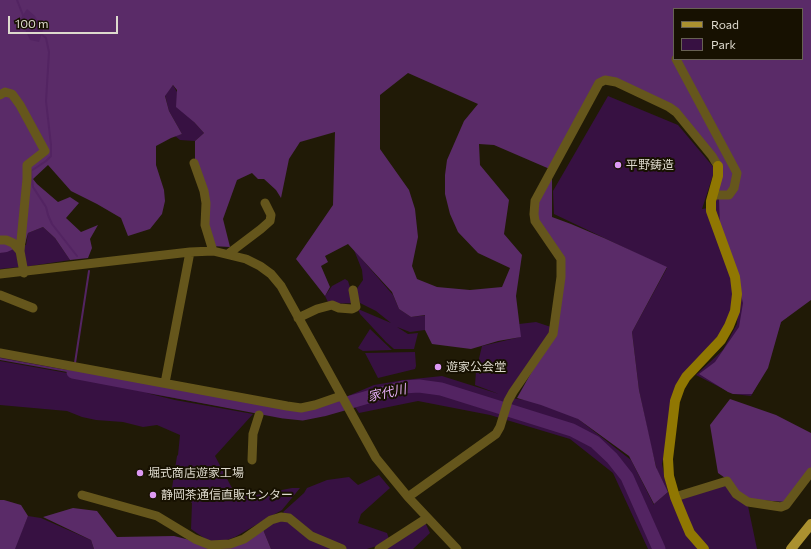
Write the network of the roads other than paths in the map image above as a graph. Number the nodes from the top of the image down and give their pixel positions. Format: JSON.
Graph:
{"nodes":[{"id":1,"x":677,"y":60,"type":"edge"},
{"id":2,"x":0,"y":95,"type":"edge"},
{"id":3,"x":194,"y":163,"type":"dead end"},
{"id":4,"x":718,"y":166,"type":"joint"},
{"id":5,"x":713,"y":195,"type":"junction"},
{"id":6,"x":265,"y":203,"type":"dead end"},
{"id":7,"x":0,"y":240,"type":"edge"},
{"id":8,"x":20,"y":251,"type":"junction"},
{"id":9,"x":213,"y":251,"type":"junction"},
{"id":10,"x":190,"y":252,"type":"junction"},
{"id":11,"x":228,"y":254,"type":"junction"},
{"id":12,"x":24,"y":272,"type":"junction"},
{"id":13,"x":0,"y":274,"type":"edge"},
{"id":14,"x":353,"y":290,"type":"dead end"},
{"id":15,"x":0,"y":295,"type":"edge"},
{"id":16,"x":33,"y":308,"type":"dead end"},
{"id":17,"x":298,"y":318,"type":"junction"},
{"id":18,"x":0,"y":353,"type":"edge"},
{"id":19,"x":166,"y":383,"type":"junction"},
{"id":20,"x":341,"y":396,"type":"junction"},
{"id":21,"x":259,"y":415,"type":"dead end"},
{"id":22,"x":252,"y":460,"type":"dead end"},
{"id":23,"x":811,"y":472,"type":"edge"},
{"id":24,"x":82,"y":495,"type":"dead end"},
{"id":25,"x":408,"y":497,"type":"junction"},
{"id":26,"x":675,"y":497,"type":"junction"},
{"id":27,"x":427,"y":518,"type":"junction"},
{"id":28,"x":811,"y":524,"type":"edge"},
{"id":29,"x":342,"y":549,"type":"edge"},
{"id":30,"x":379,"y":549,"type":"edge"},
{"id":31,"x":457,"y":549,"type":"edge"},
{"id":32,"x":704,"y":549,"type":"edge"},
{"id":33,"x":791,"y":549,"type":"edge"}],
"edges":[{"from":1,"to":5,"type":"street"},
{"from":2,"to":8,"type":"street"},
{"from":3,"to":9,"type":"street"},
{"from":4,"to":5,"type":"street"},
{"from":4,"to":25,"type":"street"},
{"from":5,"to":26,"type":"street"},
{"from":6,"to":11,"type":"street"},
{"from":7,"to":8,"type":"street"},
{"from":8,"to":12,"type":"street"},
{"from":9,"to":10,"type":"street"},
{"from":9,"to":11,"type":"street"},
{"from":10,"to":12,"type":"street"},
{"from":10,"to":19,"type":"street"},
{"from":11,"to":17,"type":"street"},
{"from":12,"to":13,"type":"street"},
{"from":14,"to":17,"type":"street"},
{"from":15,"to":16,"type":"street"},
{"from":17,"to":20,"type":"street"},
{"from":18,"to":19,"type":"street"},
{"from":19,"to":20,"type":"street"},
{"from":20,"to":25,"type":"street"},
{"from":21,"to":22,"type":"street"},
{"from":23,"to":26,"type":"street"},
{"from":24,"to":29,"type":"street"},
{"from":25,"to":27,"type":"street"},
{"from":26,"to":32,"type":"street"},
{"from":27,"to":30,"type":"street"},
{"from":27,"to":31,"type":"street"},
{"from":28,"to":33,"type":"main road"}]}
